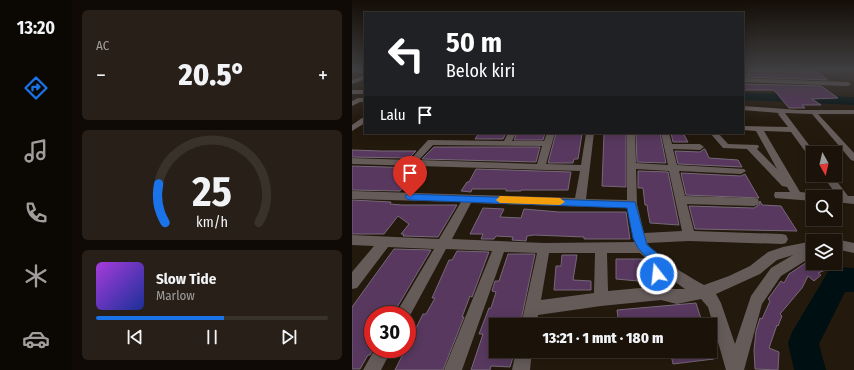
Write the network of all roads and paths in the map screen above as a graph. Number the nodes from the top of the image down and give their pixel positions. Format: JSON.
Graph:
{"nodes":[{"id":1,"x":352,"y":92,"type":"edge"},
{"id":2,"x":364,"y":92,"type":"edge"},
{"id":3,"x":744,"y":108,"type":"edge"},
{"id":4,"x":744,"y":112,"type":"edge"},
{"id":5,"x":782,"y":114,"type":"junction"},
{"id":6,"x":815,"y":115,"type":"junction"},
{"id":7,"x":853,"y":117,"type":"edge"},
{"id":8,"x":364,"y":121,"type":"edge"},
{"id":9,"x":744,"y":128,"type":"edge"},
{"id":10,"x":758,"y":128,"type":"junction"},
{"id":11,"x":352,"y":129,"type":"edge"},
{"id":12,"x":794,"y":130,"type":"junction"},
{"id":13,"x":474,"y":134,"type":"edge"},
{"id":14,"x":512,"y":134,"type":"edge"},
{"id":15,"x":551,"y":134,"type":"edge"},
{"id":16,"x":590,"y":134,"type":"edge"},
{"id":17,"x":631,"y":134,"type":"edge"},
{"id":18,"x":665,"y":134,"type":"edge"},
{"id":19,"x":715,"y":134,"type":"edge"},
{"id":20,"x":469,"y":142,"type":"junction"},
{"id":21,"x":507,"y":143,"type":"junction"},
{"id":22,"x":546,"y":144,"type":"junction"},
{"id":23,"x":669,"y":146,"type":"junction"},
{"id":24,"x":806,"y":146,"type":"edge"},
{"id":25,"x":700,"y":147,"type":"dead end"},
{"id":26,"x":750,"y":147,"type":"junction"},
{"id":27,"x":769,"y":148,"type":"junction"},
{"id":28,"x":854,"y":158,"type":"edge"},
{"id":29,"x":352,"y":161,"type":"edge"},
{"id":30,"x":412,"y":163,"type":"junction"},
{"id":31,"x":632,"y":166,"type":"junction"},
{"id":32,"x":540,"y":167,"type":"junction"},
{"id":33,"x":585,"y":168,"type":"junction"},
{"id":34,"x":674,"y":169,"type":"junction"},
{"id":35,"x":741,"y":171,"type":"dead end"},
{"id":36,"x":832,"y":182,"type":"edge"},
{"id":37,"x":779,"y":194,"type":"dead end"},
{"id":38,"x":352,"y":195,"type":"edge"},
{"id":39,"x":797,"y":196,"type":"junction"},
{"id":40,"x":806,"y":196,"type":"edge"},
{"id":41,"x":468,"y":199,"type":"junction"},
{"id":42,"x":845,"y":199,"type":"edge"},
{"id":43,"x":681,"y":200,"type":"junction"},
{"id":44,"x":580,"y":202,"type":"junction"},
{"id":45,"x":754,"y":202,"type":"dead end"},
{"id":46,"x":632,"y":204,"type":"junction"},
{"id":47,"x":689,"y":236,"type":"junction"},
{"id":48,"x":782,"y":239,"type":"dead end"},
{"id":49,"x":352,"y":240,"type":"edge"},
{"id":50,"x":384,"y":242,"type":"junction"},
{"id":51,"x":641,"y":243,"type":"junction"},
{"id":52,"x":443,"y":244,"type":"junction"},
{"id":53,"x":842,"y":245,"type":"edge"},
{"id":54,"x":500,"y":246,"type":"junction"},
{"id":55,"x":806,"y":247,"type":"edge"},
{"id":56,"x":544,"y":248,"type":"junction"},
{"id":57,"x":854,"y":248,"type":"edge"},
{"id":58,"x":600,"y":249,"type":"junction"},
{"id":59,"x":806,"y":254,"type":"edge"},
{"id":60,"x":656,"y":260,"type":"junction"},
{"id":61,"x":352,"y":283,"type":"edge"},
{"id":62,"x":704,"y":291,"type":"junction"},
{"id":63,"x":662,"y":293,"type":"junction"},
{"id":64,"x":601,"y":299,"type":"junction"},
{"id":65,"x":408,"y":306,"type":"edge"},
{"id":66,"x":532,"y":309,"type":"junction"},
{"id":67,"x":530,"y":318,"type":"edge"},
{"id":68,"x":379,"y":358,"type":"edge"},
{"id":69,"x":523,"y":358,"type":"edge"},
{"id":70,"x":735,"y":369,"type":"edge"},
{"id":71,"x":372,"y":370,"type":"edge"},
{"id":72,"x":453,"y":370,"type":"edge"},
{"id":73,"x":520,"y":370,"type":"edge"}],
"edges":[{"from":1,"to":2,"type":"street"},
{"from":3,"to":7,"type":"street"},
{"from":4,"to":5,"type":"street"},
{"from":5,"to":6,"type":"street"},
{"from":5,"to":12,"type":"street"},
{"from":6,"to":7,"type":"street"},
{"from":6,"to":28,"type":"street"},
{"from":8,"to":11,"type":"street"},
{"from":9,"to":10,"type":"street"},
{"from":10,"to":12,"type":"street"},
{"from":10,"to":27,"type":"street"},
{"from":12,"to":24,"type":"street"},
{"from":13,"to":20,"type":"street"},
{"from":14,"to":21,"type":"street"},
{"from":15,"to":22,"type":"street"},
{"from":16,"to":33,"type":"street"},
{"from":17,"to":31,"type":"street"},
{"from":18,"to":23,"type":"street"},
{"from":19,"to":26,"type":"street"},
{"from":20,"to":21,"type":"street"},
{"from":20,"to":30,"type":"street"},
{"from":21,"to":22,"type":"street"},
{"from":22,"to":32,"type":"street"},
{"from":23,"to":25,"type":"street"},
{"from":23,"to":34,"type":"street"},
{"from":26,"to":27,"type":"street"},
{"from":26,"to":39,"type":"street"},
{"from":27,"to":39,"type":"street"},
{"from":29,"to":30,"type":"street"},
{"from":30,"to":32,"type":"street"},
{"from":31,"to":34,"type":"street"},
{"from":31,"to":46,"type":"street"},
{"from":32,"to":33,"type":"street"},
{"from":33,"to":44,"type":"street"},
{"from":34,"to":35,"type":"street"},
{"from":34,"to":43,"type":"street"},
{"from":36,"to":42,"type":"street"},
{"from":37,"to":39,"type":"street"},
{"from":38,"to":41,"type":"street"},
{"from":39,"to":40,"type":"street"},
{"from":41,"to":44,"type":"street"},
{"from":41,"to":52,"type":"street"},
{"from":43,"to":45,"type":"street"},
{"from":43,"to":47,"type":"street"},
{"from":44,"to":46,"type":"street"},
{"from":46,"to":51,"type":"street"},
{"from":47,"to":48,"type":"street"},
{"from":47,"to":51,"type":"street"},
{"from":49,"to":50,"type":"street"},
{"from":50,"to":52,"type":"street"},
{"from":50,"to":61,"type":"street"},
{"from":51,"to":58,"type":"street"},
{"from":51,"to":60,"type":"street"},
{"from":52,"to":54,"type":"street"},
{"from":52,"to":65,"type":"street"},
{"from":53,"to":57,"type":"street"},
{"from":54,"to":56,"type":"street"},
{"from":54,"to":72,"type":"street"},
{"from":55,"to":62,"type":"street"},
{"from":56,"to":58,"type":"street"},
{"from":56,"to":66,"type":"street"},
{"from":58,"to":64,"type":"street"},
{"from":59,"to":70,"type":"street"},
{"from":60,"to":62,"type":"street"},
{"from":60,"to":63,"type":"street"},
{"from":62,"to":63,"type":"street"},
{"from":62,"to":70,"type":"street"},
{"from":63,"to":64,"type":"street"},
{"from":64,"to":66,"type":"street"},
{"from":66,"to":67,"type":"street"},
{"from":68,"to":71,"type":"street"},
{"from":69,"to":73,"type":"street"}]}
